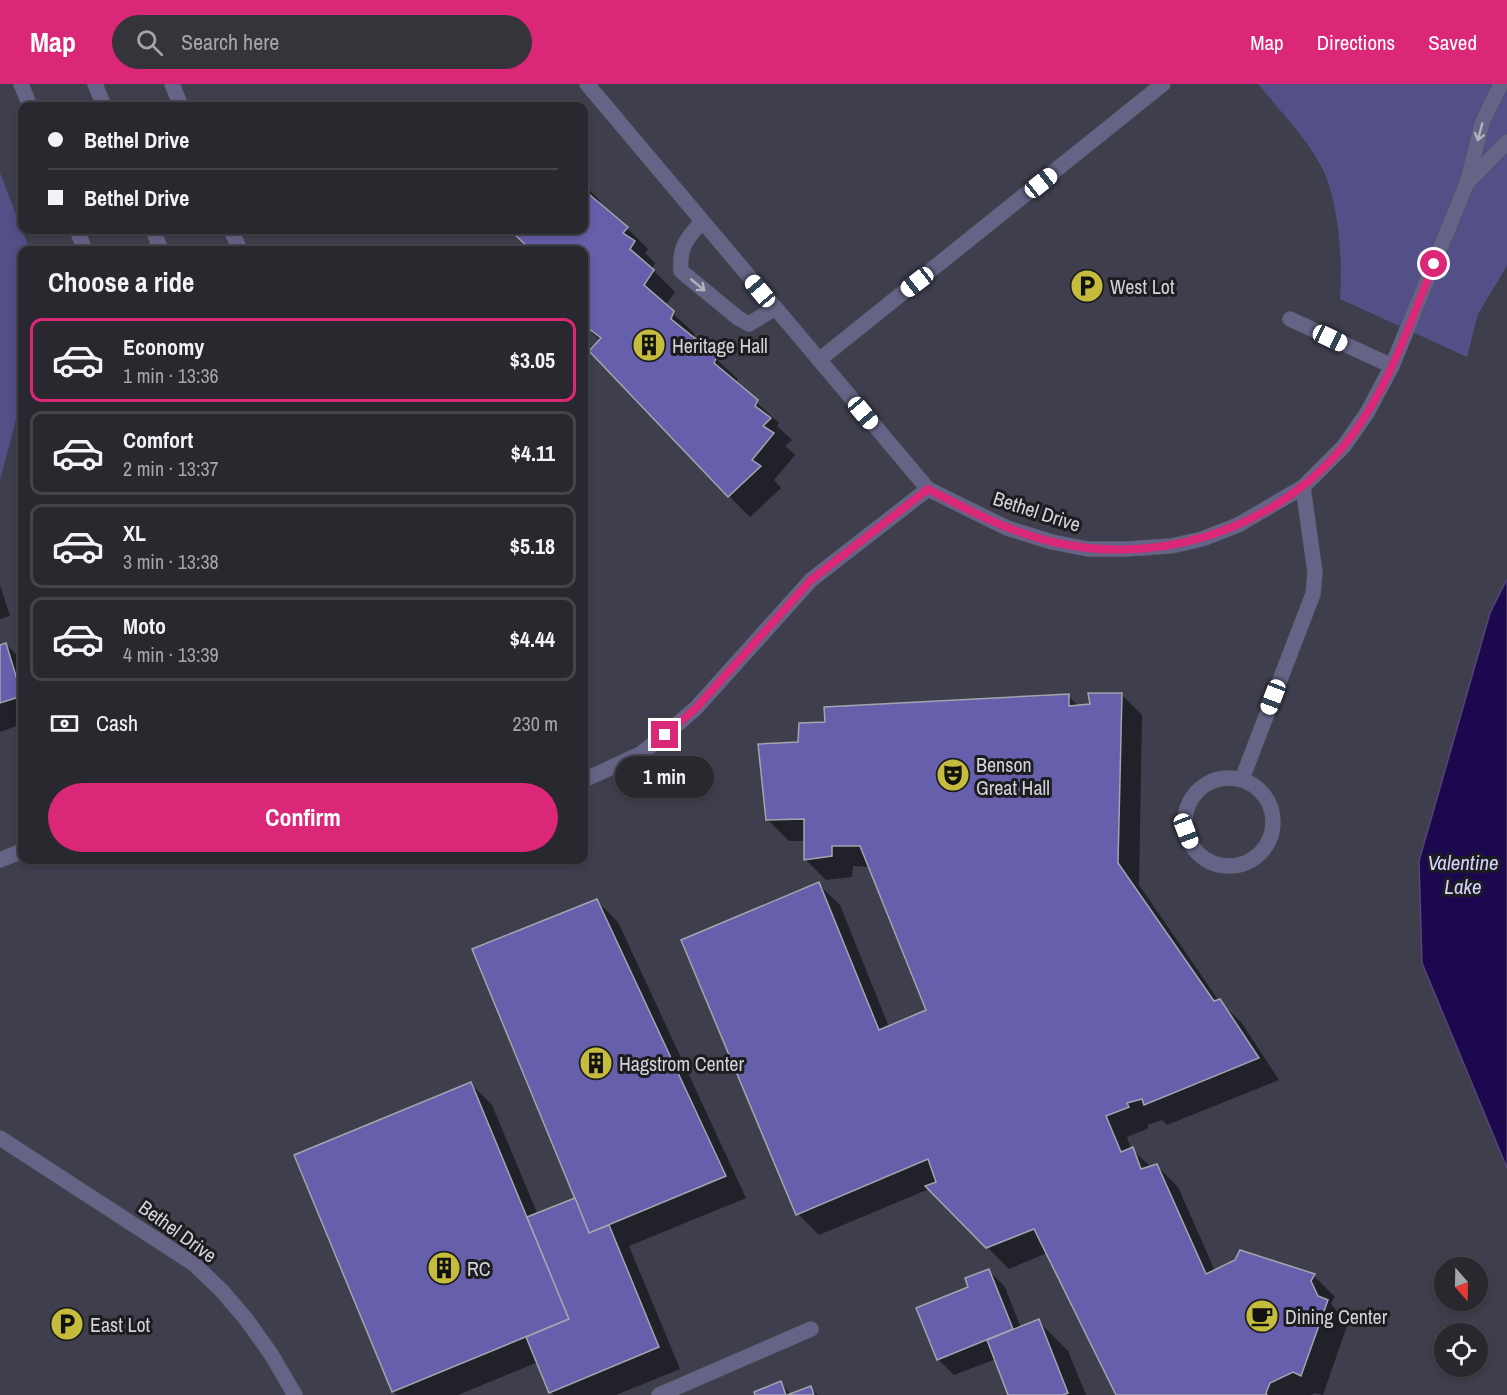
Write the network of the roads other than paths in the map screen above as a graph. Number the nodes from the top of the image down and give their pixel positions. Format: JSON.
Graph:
{"nodes":[{"id":1,"x":21,"y":84,"type":"edge"},
{"id":2,"x":95,"y":84,"type":"edge"},
{"id":3,"x":172,"y":84,"type":"edge"},
{"id":4,"x":587,"y":84,"type":"edge"},
{"id":5,"x":1163,"y":84,"type":"edge"},
{"id":6,"x":1501,"y":84,"type":"edge"},
{"id":7,"x":28,"y":102,"type":"edge"},
{"id":8,"x":102,"y":102,"type":"edge"},
{"id":9,"x":179,"y":102,"type":"edge"},
{"id":10,"x":1507,"y":142,"type":"edge"},
{"id":11,"x":1467,"y":183,"type":"junction"},
{"id":12,"x":702,"y":220,"type":"junction"},
{"id":13,"x":775,"y":308,"type":"junction"},
{"id":14,"x":1290,"y":319,"type":"dead end"},
{"id":15,"x":819,"y":360,"type":"junction"},
{"id":16,"x":1392,"y":366,"type":"junction"},
{"id":17,"x":1304,"y":488,"type":"junction"},
{"id":18,"x":928,"y":489,"type":"junction"},
{"id":19,"x":588,"y":778,"type":"edge"},
{"id":20,"x":1242,"y":779,"type":"junction"},
{"id":21,"x":18,"y":853,"type":"edge"},
{"id":22,"x":0,"y":860,"type":"edge"},
{"id":23,"x":0,"y":1138,"type":"edge"},
{"id":24,"x":811,"y":1329,"type":"dead end"},
{"id":25,"x":295,"y":1395,"type":"edge"},
{"id":26,"x":658,"y":1395,"type":"edge"}],
"edges":[{"from":1,"to":7,"type":"street"},
{"from":2,"to":8,"type":"street"},
{"from":3,"to":9,"type":"street"},
{"from":4,"to":12,"type":"street"},
{"from":5,"to":15,"type":"street"},
{"from":6,"to":11,"type":"street","name":"Bethel Drive","one_way":true},
{"from":10,"to":11,"type":"street","name":"Bethel Drive"},
{"from":11,"to":16,"type":"street","name":"Bethel Drive"},
{"from":12,"to":13,"type":"street"},
{"from":12,"to":13,"type":"street","one_way":true},
{"from":13,"to":15,"type":"street"},
{"from":14,"to":16,"type":"street"},
{"from":15,"to":18,"type":"street"},
{"from":16,"to":17,"type":"street","name":"Bethel Drive"},
{"from":17,"to":18,"type":"street","name":"Bethel Drive"},
{"from":17,"to":20,"type":"street"},
{"from":18,"to":19,"type":"street"},
{"from":20,"to":20,"type":"street"},
{"from":21,"to":22,"type":"street"},
{"from":23,"to":25,"type":"street","name":"Bethel Drive"},
{"from":24,"to":26,"type":"street"}]}
